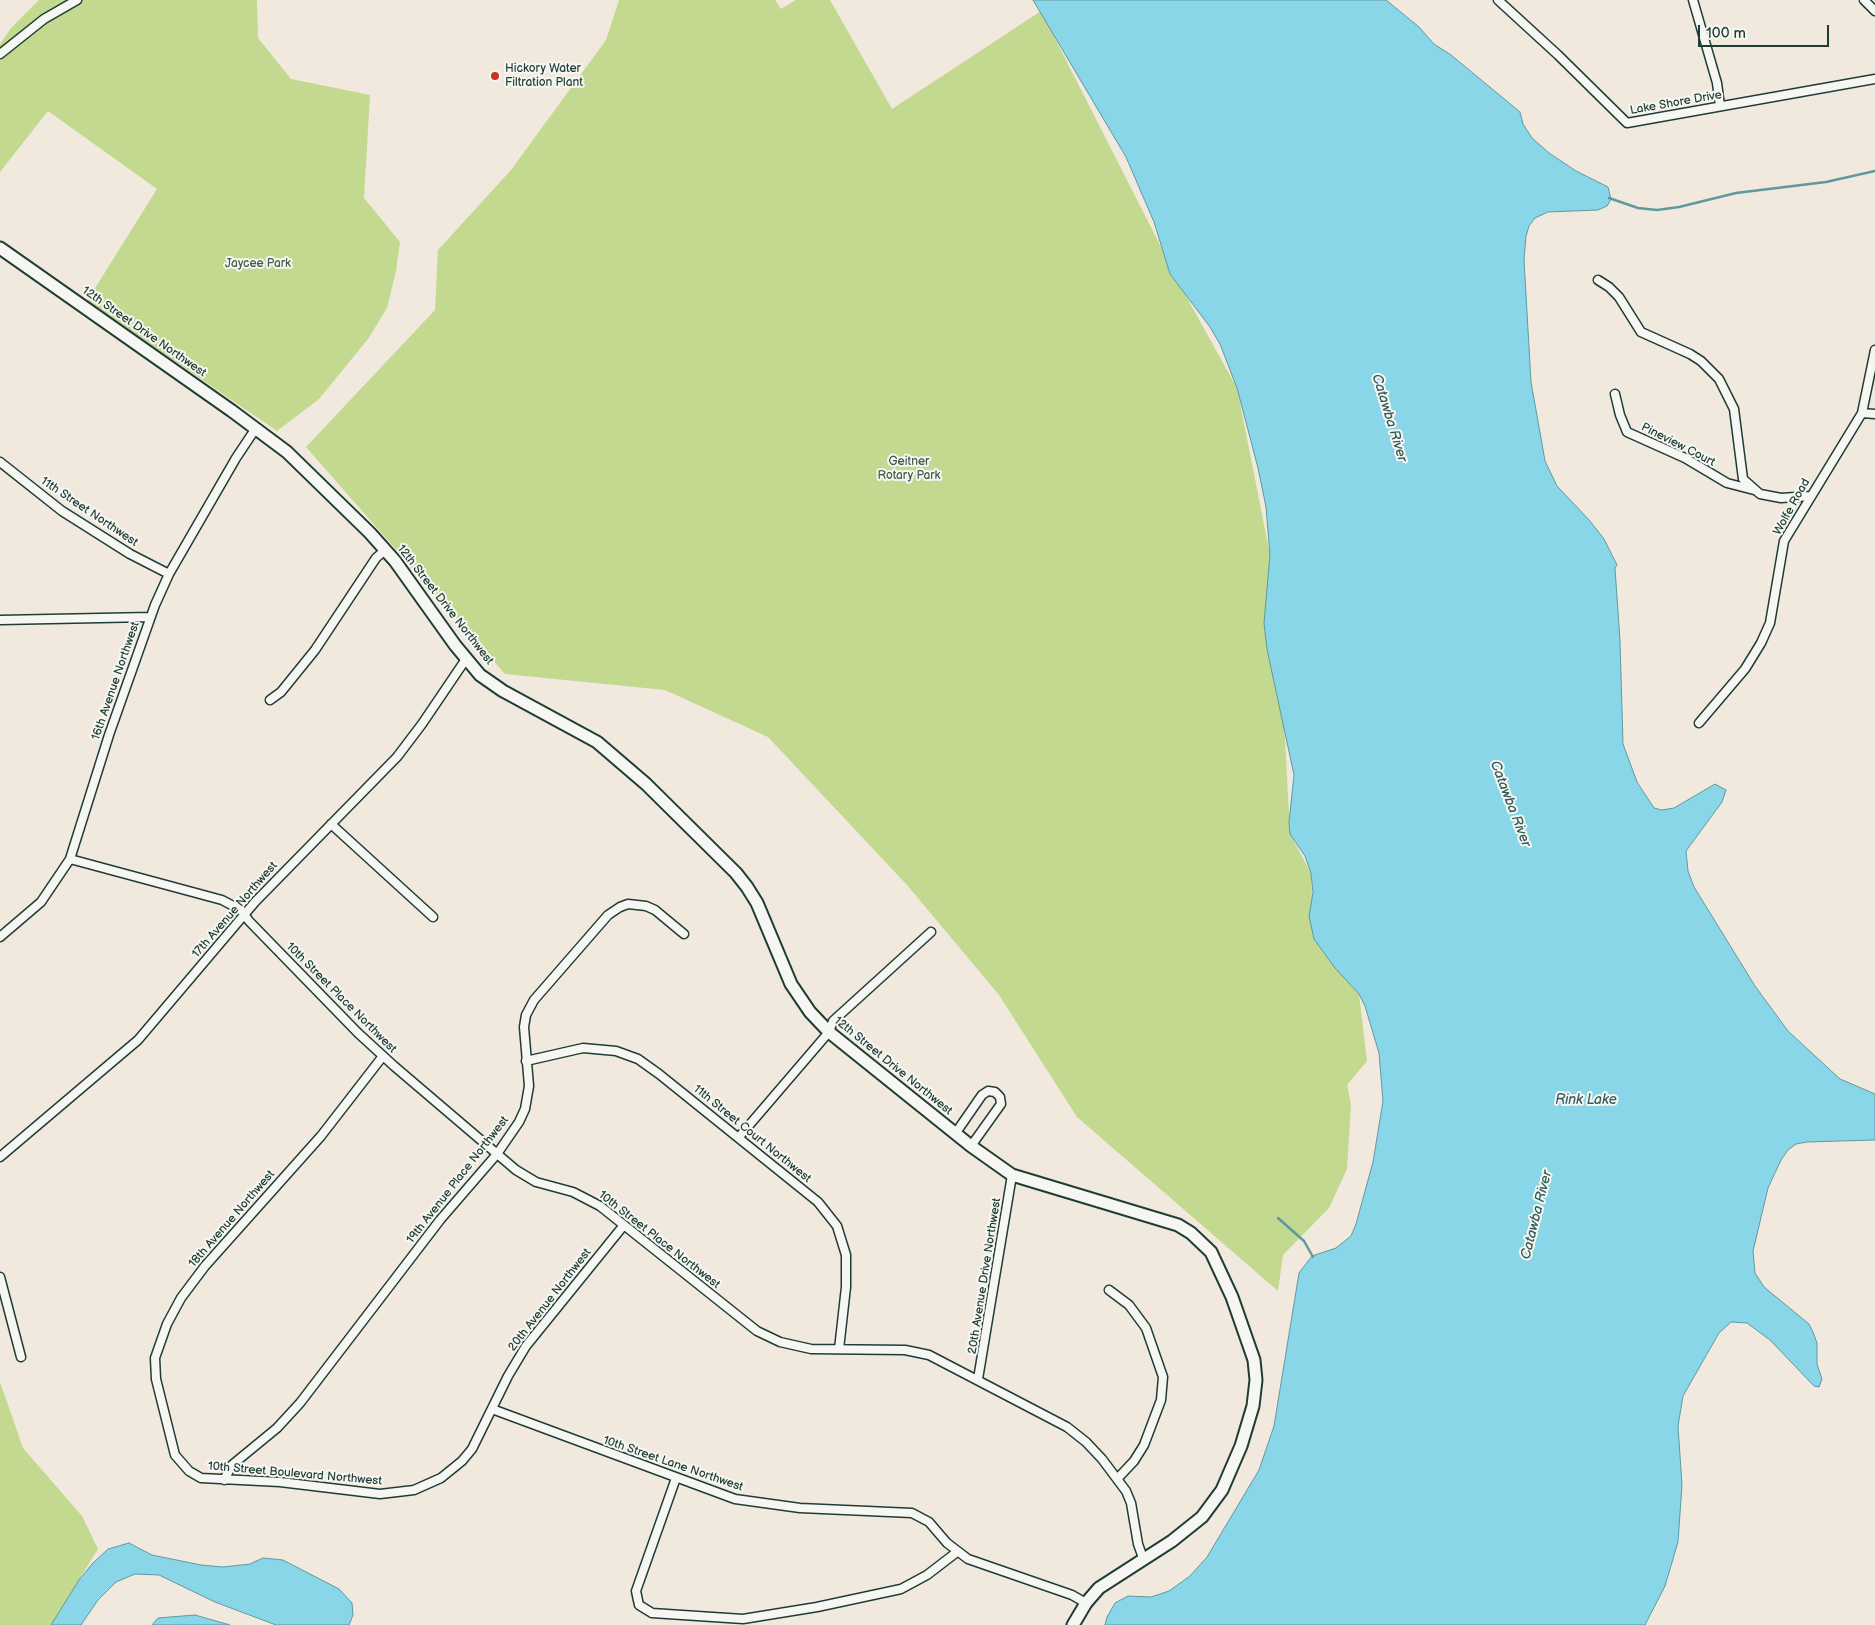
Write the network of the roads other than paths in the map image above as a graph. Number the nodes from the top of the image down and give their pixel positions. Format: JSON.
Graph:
{"nodes":[{"id":1,"x":77,"y":0,"type":"edge"},
{"id":2,"x":1498,"y":0,"type":"edge"},
{"id":3,"x":1693,"y":0,"type":"edge"},
{"id":4,"x":1864,"y":0,"type":"edge"},
{"id":5,"x":1875,"y":11,"type":"edge"},
{"id":6,"x":0,"y":54,"type":"edge"},
{"id":7,"x":1875,"y":79,"type":"edge"},
{"id":8,"x":1720,"y":106,"type":"junction"},
{"id":9,"x":0,"y":248,"type":"edge"},
{"id":10,"x":1598,"y":280,"type":"dead end"},
{"id":11,"x":1875,"y":350,"type":"edge"},
{"id":12,"x":1615,"y":394,"type":"dead end"},
{"id":13,"x":1862,"y":414,"type":"junction"},
{"id":14,"x":1875,"y":414,"type":"edge"},
{"id":15,"x":256,"y":428,"type":"junction"},
{"id":16,"x":0,"y":462,"type":"edge"},
{"id":17,"x":1756,"y":490,"type":"junction"},
{"id":18,"x":1810,"y":496,"type":"junction"},
{"id":19,"x":385,"y":550,"type":"junction"},
{"id":20,"x":169,"y":574,"type":"junction"},
{"id":21,"x":150,"y":617,"type":"junction"},
{"id":22,"x":0,"y":620,"type":"edge"},
{"id":23,"x":466,"y":658,"type":"junction"},
{"id":24,"x":270,"y":700,"type":"dead end"},
{"id":25,"x":1699,"y":723,"type":"dead end"},
{"id":26,"x":331,"y":824,"type":"junction"},
{"id":27,"x":70,"y":859,"type":"junction"},
{"id":28,"x":244,"y":916,"type":"junction"},
{"id":29,"x":433,"y":917,"type":"dead end"},
{"id":30,"x":931,"y":932,"type":"dead end"},
{"id":31,"x":684,"y":934,"type":"dead end"},
{"id":32,"x":0,"y":937,"type":"edge"},
{"id":33,"x":828,"y":1032,"type":"junction"},
{"id":34,"x":382,"y":1056,"type":"junction"},
{"id":35,"x":526,"y":1061,"type":"junction"},
{"id":36,"x":955,"y":1134,"type":"junction"},
{"id":37,"x":738,"y":1137,"type":"junction"},
{"id":38,"x":971,"y":1146,"type":"junction"},
{"id":39,"x":497,"y":1154,"type":"junction"},
{"id":40,"x":0,"y":1157,"type":"edge"},
{"id":41,"x":1012,"y":1175,"type":"junction"},
{"id":42,"x":624,"y":1225,"type":"junction"},
{"id":43,"x":0,"y":1277,"type":"edge"},
{"id":44,"x":1109,"y":1290,"type":"dead end"},
{"id":45,"x":839,"y":1349,"type":"junction"},
{"id":46,"x":20,"y":1357,"type":"dead end"},
{"id":47,"x":978,"y":1379,"type":"junction"},
{"id":48,"x":492,"y":1409,"type":"junction"},
{"id":49,"x":165,"y":1419,"type":"joint"},
{"id":50,"x":676,"y":1478,"type":"junction"},
{"id":51,"x":1118,"y":1478,"type":"junction"},
{"id":52,"x":224,"y":1480,"type":"junction"},
{"id":53,"x":428,"y":1485,"type":"joint"},
{"id":54,"x":957,"y":1552,"type":"junction"},
{"id":55,"x":1143,"y":1558,"type":"junction"},
{"id":56,"x":1086,"y":1603,"type":"junction"},
{"id":57,"x":1076,"y":1620,"type":"edge"}],
"edges":[{"from":1,"to":6,"type":"street"},
{"from":2,"to":8,"type":"street","name":"Lake Shore Drive"},
{"from":3,"to":8,"type":"street"},
{"from":4,"to":5,"type":"street"},
{"from":7,"to":8,"type":"street","name":"Lake Shore Drive"},
{"from":9,"to":15,"type":"street","name":"12th Street Drive Northwest"},
{"from":10,"to":17,"type":"street"},
{"from":11,"to":13,"type":"street","name":"Wolfe Road"},
{"from":12,"to":17,"type":"street","name":"Pineview Court"},
{"from":13,"to":14,"type":"street"},
{"from":13,"to":18,"type":"street","name":"Wolfe Road"},
{"from":15,"to":19,"type":"street","name":"12th Street Drive Northwest"},
{"from":15,"to":20,"type":"street","name":"16th Avenue Northwest"},
{"from":16,"to":20,"type":"street","name":"11th Street Northwest"},
{"from":17,"to":18,"type":"street","name":"Pineview Court"},
{"from":18,"to":25,"type":"street","name":"Wolfe Road"},
{"from":19,"to":23,"type":"street","name":"12th Street Drive Northwest"},
{"from":19,"to":24,"type":"street"},
{"from":20,"to":21,"type":"street","name":"16th Avenue Northwest"},
{"from":21,"to":22,"type":"street"},
{"from":21,"to":27,"type":"street","name":"16th Avenue Northwest"},
{"from":23,"to":26,"type":"street","name":"17th Avenue Northwest"},
{"from":23,"to":33,"type":"street","name":"12th Street Drive Northwest"},
{"from":26,"to":28,"type":"street","name":"17th Avenue Northwest"},
{"from":26,"to":29,"type":"street"},
{"from":27,"to":28,"type":"street","name":"10th Street Place Northwest"},
{"from":27,"to":32,"type":"street","name":"16th Avenue Northwest"},
{"from":28,"to":34,"type":"street","name":"10th Street Place Northwest"},
{"from":28,"to":40,"type":"street","name":"17th Avenue Northwest"},
{"from":30,"to":33,"type":"street"},
{"from":31,"to":35,"type":"street","name":"19th Avenue Place Northwest"},
{"from":33,"to":36,"type":"street","name":"12th Street Drive Northwest"},
{"from":33,"to":37,"type":"street"},
{"from":34,"to":39,"type":"street","name":"10th Street Place Northwest"},
{"from":34,"to":49,"type":"street","name":"18th Avenue Northwest"},
{"from":35,"to":37,"type":"street","name":"11th Street Court Northwest"},
{"from":35,"to":39,"type":"street","name":"19th Avenue Place Northwest"},
{"from":36,"to":38,"type":"street","name":"12th Street Drive Northwest"},
{"from":36,"to":38,"type":"street","name":"12th Street Drive Northwest"},
{"from":37,"to":45,"type":"street","name":"11th Street Court Northwest"},
{"from":38,"to":41,"type":"street","name":"12th Street Drive Northwest"},
{"from":39,"to":42,"type":"street","name":"10th Street Place Northwest"},
{"from":39,"to":52,"type":"street","name":"19th Avenue Place Northwest"},
{"from":41,"to":47,"type":"street","name":"20th Avenue Drive Northwest"},
{"from":41,"to":55,"type":"street","name":"12th Street Drive Northwest"},
{"from":42,"to":45,"type":"street","name":"10th Street Place Northwest"},
{"from":42,"to":48,"type":"street","name":"20th Avenue Northwest"},
{"from":43,"to":46,"type":"street"},
{"from":44,"to":51,"type":"street"},
{"from":45,"to":47,"type":"street","name":"10th Street Place Northwest"},
{"from":47,"to":51,"type":"street","name":"10th Street Place Northwest"},
{"from":48,"to":50,"type":"street","name":"10th Street Lane Northwest"},
{"from":48,"to":53,"type":"street","name":"20th Avenue Northwest"},
{"from":49,"to":52,"type":"street","name":"10th Street Boulevard Northwest"},
{"from":50,"to":54,"type":"street","name":"10th Street Lane Northwest"},
{"from":50,"to":54,"type":"street"},
{"from":51,"to":55,"type":"street","name":"10th Street Place Northwest"},
{"from":52,"to":53,"type":"street","name":"10th Street Boulevard Northwest"},
{"from":54,"to":56,"type":"street"},
{"from":55,"to":56,"type":"street","name":"12th Street Drive Northwest"},
{"from":56,"to":57,"type":"street","name":"12th Street Drive Northwest"}]}
